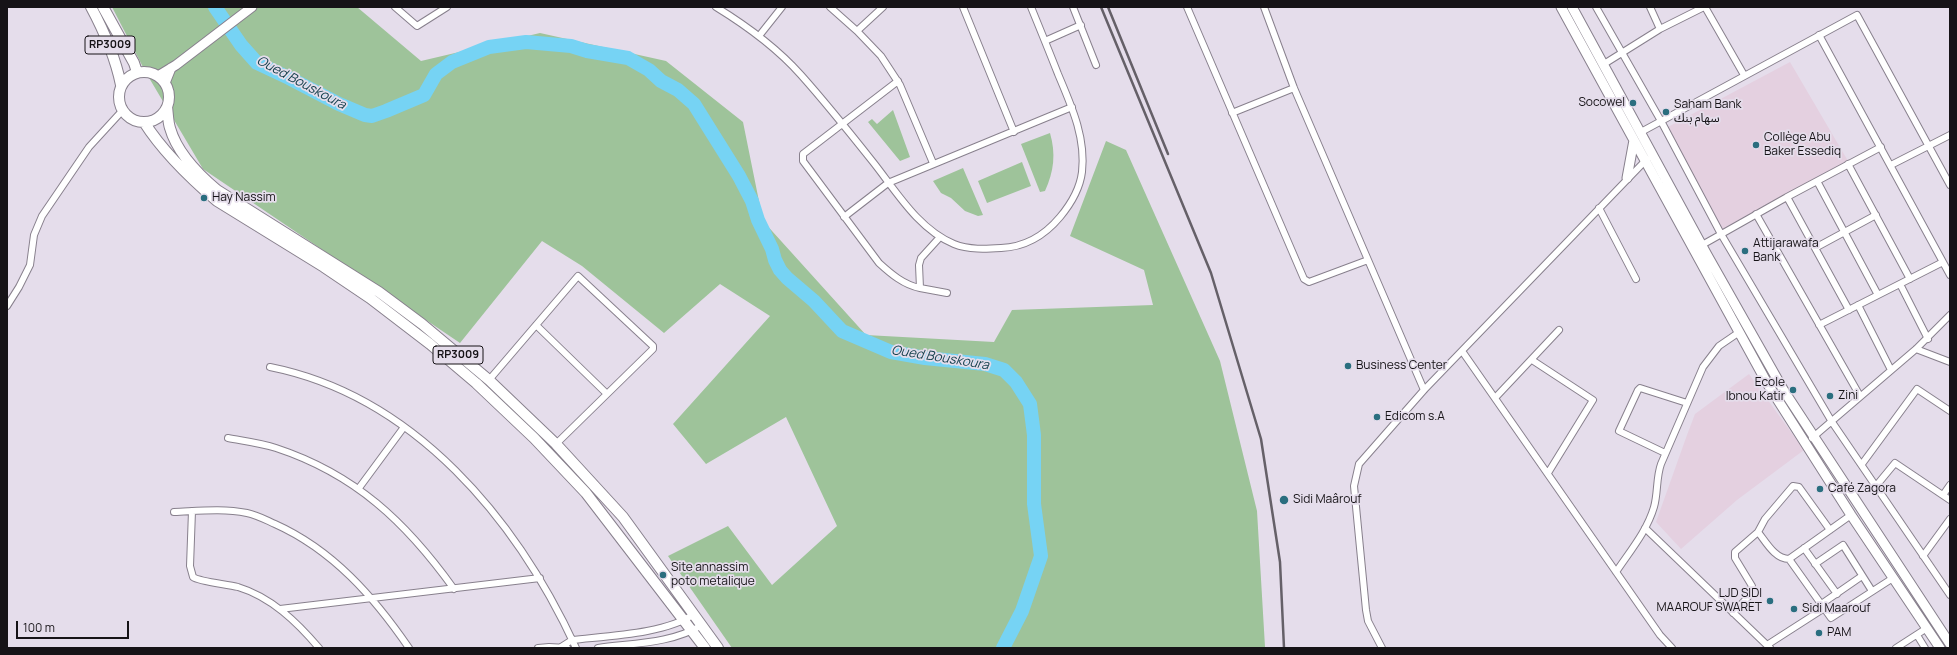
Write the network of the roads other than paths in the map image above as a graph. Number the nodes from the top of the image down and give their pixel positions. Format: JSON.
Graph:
{"nodes":[{"id":1,"x":91,"y":7,"type":"edge"},
{"id":2,"x":103,"y":7,"type":"edge"},
{"id":3,"x":252,"y":7,"type":"edge"},
{"id":4,"x":395,"y":7,"type":"edge"},
{"id":5,"x":716,"y":7,"type":"edge"},
{"id":6,"x":782,"y":7,"type":"edge"},
{"id":7,"x":830,"y":7,"type":"edge"},
{"id":8,"x":882,"y":7,"type":"edge"},
{"id":9,"x":963,"y":7,"type":"edge"},
{"id":10,"x":1031,"y":7,"type":"edge"},
{"id":11,"x":1073,"y":7,"type":"edge"},
{"id":12,"x":1187,"y":7,"type":"edge"},
{"id":13,"x":1264,"y":7,"type":"edge"},
{"id":14,"x":1561,"y":7,"type":"edge"},
{"id":15,"x":1596,"y":7,"type":"edge"},
{"id":16,"x":1650,"y":7,"type":"edge"},
{"id":17,"x":1705,"y":7,"type":"edge"},
{"id":18,"x":444,"y":8,"type":"edge"},
{"id":19,"x":1575,"y":8,"type":"edge"},
{"id":20,"x":1081,"y":25,"type":"junction"},
{"id":21,"x":1660,"y":29,"type":"junction"},
{"id":22,"x":857,"y":31,"type":"junction"},
{"id":23,"x":1819,"y":35,"type":"junction"},
{"id":24,"x":759,"y":36,"type":"junction"},
{"id":25,"x":1045,"y":41,"type":"junction"},
{"id":26,"x":1621,"y":52,"type":"junction"},
{"id":27,"x":1604,"y":64,"type":"junction"},
{"id":28,"x":1096,"y":65,"type":"dead end"},
{"id":29,"x":137,"y":72,"type":"junction"},
{"id":30,"x":1744,"y":76,"type":"junction"},
{"id":31,"x":162,"y":79,"type":"junction"},
{"id":32,"x":898,"y":80,"type":"junction"},
{"id":33,"x":121,"y":86,"type":"junction"},
{"id":34,"x":1294,"y":88,"type":"junction"},
{"id":35,"x":167,"y":107,"type":"junction"},
{"id":36,"x":1072,"y":107,"type":"junction"},
{"id":37,"x":122,"y":111,"type":"junction"},
{"id":38,"x":1232,"y":113,"type":"junction"},
{"id":39,"x":1661,"y":121,"type":"junction"},
{"id":40,"x":144,"y":122,"type":"junction"},
{"id":41,"x":842,"y":125,"type":"junction"},
{"id":42,"x":1014,"y":132,"type":"junction"},
{"id":43,"x":1641,"y":132,"type":"junction"},
{"id":44,"x":1950,"y":135,"type":"edge"},
{"id":45,"x":1634,"y":140,"type":"junction"},
{"id":46,"x":1929,"y":146,"type":"junction"},
{"id":47,"x":1881,"y":147,"type":"junction"},
{"id":48,"x":1653,"y":153,"type":"junction"},
{"id":49,"x":1645,"y":161,"type":"junction"},
{"id":50,"x":933,"y":163,"type":"junction"},
{"id":51,"x":1848,"y":164,"type":"junction"},
{"id":52,"x":1891,"y":166,"type":"junction"},
{"id":53,"x":1627,"y":178,"type":"junction"},
{"id":54,"x":1817,"y":181,"type":"junction"},
{"id":55,"x":888,"y":182,"type":"junction"},
{"id":56,"x":1950,"y":186,"type":"edge"},
{"id":57,"x":1787,"y":197,"type":"junction"},
{"id":58,"x":1598,"y":208,"type":"junction"},
{"id":59,"x":1756,"y":214,"type":"junction"},
{"id":60,"x":1876,"y":215,"type":"junction"},
{"id":61,"x":844,"y":217,"type":"junction"},
{"id":62,"x":1844,"y":232,"type":"junction"},
{"id":63,"x":1721,"y":234,"type":"junction"},
{"id":64,"x":940,"y":236,"type":"junction"},
{"id":65,"x":1702,"y":245,"type":"junction"},
{"id":66,"x":1815,"y":248,"type":"junction"},
{"id":67,"x":1368,"y":260,"type":"junction"},
{"id":68,"x":1943,"y":262,"type":"junction"},
{"id":69,"x":1948,"y":268,"type":"edge"},
{"id":70,"x":1950,"y":275,"type":"edge"},
{"id":71,"x":1636,"y":279,"type":"dead end"},
{"id":72,"x":1910,"y":279,"type":"junction"},
{"id":73,"x":1900,"y":284,"type":"junction"},
{"id":74,"x":920,"y":288,"type":"junction"},
{"id":75,"x":947,"y":293,"type":"dead end"},
{"id":76,"x":1878,"y":295,"type":"junction"},
{"id":77,"x":1858,"y":305,"type":"junction"},
{"id":78,"x":7,"y":306,"type":"edge"},
{"id":79,"x":1849,"y":310,"type":"junction"},
{"id":80,"x":1949,"y":319,"type":"edge"},
{"id":81,"x":536,"y":325,"type":"junction"},
{"id":82,"x":1819,"y":325,"type":"junction"},
{"id":83,"x":1559,"y":330,"type":"dead end"},
{"id":84,"x":1738,"y":333,"type":"junction"},
{"id":85,"x":1928,"y":338,"type":"junction"},
{"id":86,"x":1916,"y":349,"type":"junction"},
{"id":87,"x":1462,"y":351,"type":"junction"},
{"id":88,"x":1532,"y":360,"type":"junction"},
{"id":89,"x":1950,"y":362,"type":"edge"},
{"id":90,"x":270,"y":367,"type":"dead end"},
{"id":91,"x":1891,"y":370,"type":"junction"},
{"id":92,"x":489,"y":380,"type":"junction"},
{"id":93,"x":1424,"y":390,"type":"junction"},
{"id":94,"x":607,"y":394,"type":"junction"},
{"id":95,"x":1860,"y":396,"type":"junction"},
{"id":96,"x":1495,"y":398,"type":"junction"},
{"id":97,"x":1687,"y":403,"type":"junction"},
{"id":98,"x":1950,"y":411,"type":"edge"},
{"id":99,"x":1832,"y":422,"type":"junction"},
{"id":100,"x":404,"y":427,"type":"junction"},
{"id":101,"x":1814,"y":437,"type":"junction"},
{"id":102,"x":228,"y":438,"type":"dead end"},
{"id":103,"x":1806,"y":443,"type":"junction"},
{"id":104,"x":556,"y":444,"type":"junction"},
{"id":105,"x":1665,"y":453,"type":"junction"},
{"id":106,"x":1862,"y":464,"type":"junction"},
{"id":107,"x":1548,"y":474,"type":"junction"},
{"id":108,"x":1950,"y":485,"type":"edge"},
{"id":109,"x":1876,"y":486,"type":"junction"},
{"id":110,"x":359,"y":488,"type":"junction"},
{"id":111,"x":1943,"y":495,"type":"junction"},
{"id":112,"x":1950,"y":500,"type":"edge"},
{"id":113,"x":192,"y":511,"type":"junction"},
{"id":114,"x":174,"y":512,"type":"dead end"},
{"id":115,"x":1851,"y":515,"type":"junction"},
{"id":116,"x":1950,"y":519,"type":"edge"},
{"id":117,"x":1645,"y":528,"type":"junction"},
{"id":118,"x":1830,"y":530,"type":"junction"},
{"id":119,"x":1758,"y":532,"type":"junction"},
{"id":120,"x":1804,"y":548,"type":"junction"},
{"id":121,"x":1924,"y":556,"type":"junction"},
{"id":122,"x":1789,"y":559,"type":"junction"},
{"id":123,"x":1815,"y":564,"type":"junction"},
{"id":124,"x":1616,"y":572,"type":"junction"},
{"id":125,"x":1862,"y":576,"type":"junction"},
{"id":126,"x":540,"y":578,"type":"junction"},
{"id":127,"x":1893,"y":578,"type":"junction"},
{"id":128,"x":454,"y":589,"type":"junction"},
{"id":129,"x":1872,"y":591,"type":"junction"},
{"id":130,"x":1836,"y":594,"type":"junction"},
{"id":131,"x":1950,"y":595,"type":"edge"},
{"id":132,"x":373,"y":599,"type":"junction"},
{"id":133,"x":1822,"y":607,"type":"junction"},
{"id":134,"x":280,"y":609,"type":"junction"},
{"id":135,"x":1733,"y":613,"type":"junction"},
{"id":136,"x":694,"y":614,"type":"junction"},
{"id":137,"x":1931,"y":616,"type":"junction"},
{"id":138,"x":685,"y":620,"type":"junction"},
{"id":139,"x":1925,"y":625,"type":"junction"},
{"id":140,"x":697,"y":628,"type":"junction"},
{"id":141,"x":1917,"y":635,"type":"junction"},
{"id":142,"x":572,"y":640,"type":"junction"},
{"id":143,"x":1950,"y":644,"type":"edge"},
{"id":144,"x":564,"y":647,"type":"edge"},
{"id":145,"x":1769,"y":647,"type":"edge"},
{"id":146,"x":319,"y":648,"type":"edge"},
{"id":147,"x":409,"y":648,"type":"edge"},
{"id":148,"x":538,"y":648,"type":"edge"},
{"id":149,"x":576,"y":648,"type":"edge"},
{"id":150,"x":598,"y":648,"type":"edge"},
{"id":151,"x":706,"y":648,"type":"edge"},
{"id":152,"x":718,"y":648,"type":"edge"},
{"id":153,"x":1382,"y":648,"type":"edge"},
{"id":154,"x":1672,"y":648,"type":"edge"},
{"id":155,"x":1896,"y":648,"type":"edge"},
{"id":156,"x":1925,"y":648,"type":"edge"},
{"id":157,"x":1940,"y":648,"type":"edge"}],
"edges":[{"from":1,"to":33,"type":"main road","number":"RP3009"},
{"from":2,"to":29,"type":"main road","number":"RP3009"},
{"from":3,"to":31,"type":"street"},
{"from":4,"to":18,"type":"street"},
{"from":5,"to":24,"type":"street"},
{"from":6,"to":24,"type":"street"},
{"from":7,"to":22,"type":"street"},
{"from":8,"to":22,"type":"street"},
{"from":9,"to":42,"type":"street"},
{"from":10,"to":25,"type":"street"},
{"from":11,"to":20,"type":"street"},
{"from":12,"to":38,"type":"street"},
{"from":13,"to":34,"type":"street"},
{"from":14,"to":45,"type":"street"},
{"from":15,"to":26,"type":"street"},
{"from":16,"to":21,"type":"street"},
{"from":17,"to":21,"type":"street"},
{"from":17,"to":30,"type":"street"},
{"from":19,"to":27,"type":"street"},
{"from":20,"to":25,"type":"street"},
{"from":20,"to":28,"type":"street"},
{"from":21,"to":26,"type":"street"},
{"from":22,"to":32,"type":"street"},
{"from":23,"to":30,"type":"street"},
{"from":23,"to":46,"type":"street"},
{"from":23,"to":47,"type":"street"},
{"from":24,"to":41,"type":"street"},
{"from":25,"to":36,"type":"street"},
{"from":26,"to":27,"type":"street"},
{"from":26,"to":39,"type":"street"},
{"from":27,"to":43,"type":"street"},
{"from":29,"to":31,"type":"main road"},
{"from":29,"to":33,"type":"main road"},
{"from":30,"to":39,"type":"street"},
{"from":31,"to":35,"type":"main road","number":"RP3009"},
{"from":32,"to":41,"type":"street"},
{"from":32,"to":50,"type":"street"},
{"from":33,"to":37,"type":"main road","number":"RP3009"},
{"from":34,"to":38,"type":"street"},
{"from":34,"to":67,"type":"street"},
{"from":35,"to":40,"type":"main road"},
{"from":35,"to":92,"type":"main road","number":"RP3009"},
{"from":36,"to":42,"type":"street"},
{"from":36,"to":64,"type":"street"},
{"from":37,"to":40,"type":"main road"},
{"from":37,"to":78,"type":"street"},
{"from":38,"to":67,"type":"street"},
{"from":39,"to":43,"type":"street"},
{"from":39,"to":63,"type":"street"},
{"from":40,"to":138,"type":"main road","number":"RP3009"},
{"from":41,"to":55,"type":"street"},
{"from":41,"to":61,"type":"street"},
{"from":42,"to":50,"type":"street"},
{"from":43,"to":48,"type":"street"},
{"from":44,"to":46,"type":"street"},
{"from":45,"to":49,"type":"street"},
{"from":45,"to":53,"type":"street"},
{"from":46,"to":52,"type":"street"},
{"from":46,"to":56,"type":"street"},
{"from":47,"to":51,"type":"street"},
{"from":47,"to":52,"type":"street"},
{"from":48,"to":49,"type":"street"},
{"from":48,"to":65,"type":"street"},
{"from":49,"to":53,"type":"street"},
{"from":49,"to":84,"type":"street"},
{"from":50,"to":55,"type":"street"},
{"from":51,"to":54,"type":"street"},
{"from":51,"to":60,"type":"street"},
{"from":52,"to":68,"type":"street"},
{"from":53,"to":58,"type":"street"},
{"from":54,"to":57,"type":"street"},
{"from":54,"to":62,"type":"street"},
{"from":55,"to":61,"type":"street"},
{"from":55,"to":64,"type":"street"},
{"from":57,"to":59,"type":"street"},
{"from":57,"to":66,"type":"street"},
{"from":58,"to":71,"type":"street"},
{"from":58,"to":87,"type":"street"},
{"from":59,"to":63,"type":"street"},
{"from":59,"to":82,"type":"street"},
{"from":60,"to":62,"type":"street"},
{"from":60,"to":72,"type":"street"},
{"from":61,"to":74,"type":"street"},
{"from":62,"to":66,"type":"street"},
{"from":62,"to":76,"type":"street"},
{"from":63,"to":65,"type":"street"},
{"from":63,"to":99,"type":"street"},
{"from":64,"to":74,"type":"street"},
{"from":65,"to":101,"type":"street"},
{"from":66,"to":79,"type":"street"},
{"from":67,"to":93,"type":"street"},
{"from":68,"to":69,"type":"street"},
{"from":68,"to":72,"type":"street"},
{"from":69,"to":70,"type":"street"},
{"from":72,"to":73,"type":"street"},
{"from":73,"to":76,"type":"street"},
{"from":73,"to":85,"type":"street"},
{"from":74,"to":75,"type":"street"},
{"from":76,"to":77,"type":"street"},
{"from":77,"to":79,"type":"street"},
{"from":77,"to":91,"type":"street"},
{"from":79,"to":82,"type":"street"},
{"from":80,"to":85,"type":"street"},
{"from":81,"to":92,"type":"street"},
{"from":81,"to":94,"type":"street"},
{"from":81,"to":94,"type":"street"},
{"from":82,"to":95,"type":"street"},
{"from":83,"to":88,"type":"street"},
{"from":84,"to":97,"type":"street"},
{"from":84,"to":103,"type":"street"},
{"from":85,"to":86,"type":"street"},
{"from":86,"to":89,"type":"street"},
{"from":86,"to":91,"type":"street"},
{"from":87,"to":93,"type":"street"},
{"from":87,"to":96,"type":"street"},
{"from":88,"to":96,"type":"street"},
{"from":88,"to":107,"type":"street"},
{"from":90,"to":100,"type":"street"},
{"from":91,"to":95,"type":"street"},
{"from":92,"to":104,"type":"main road","number":"RP3009"},
{"from":93,"to":153,"type":"street"},
{"from":94,"to":104,"type":"street"},
{"from":95,"to":99,"type":"street"},
{"from":96,"to":107,"type":"street"},
{"from":97,"to":105,"type":"street"},
{"from":97,"to":105,"type":"street"},
{"from":98,"to":106,"type":"street"},
{"from":99,"to":101,"type":"street"},
{"from":99,"to":106,"type":"street"},
{"from":100,"to":110,"type":"street"},
{"from":100,"to":126,"type":"street"},
{"from":101,"to":103,"type":"street"},
{"from":101,"to":137,"type":"street"},
{"from":102,"to":110,"type":"street"},
{"from":103,"to":115,"type":"street"},
{"from":104,"to":136,"type":"main road","number":"RP3009"},
{"from":105,"to":117,"type":"street"},
{"from":106,"to":109,"type":"street"},
{"from":107,"to":124,"type":"street"},
{"from":108,"to":111,"type":"street"},
{"from":109,"to":111,"type":"street"},
{"from":109,"to":121,"type":"street"},
{"from":110,"to":128,"type":"street"},
{"from":111,"to":112,"type":"street"},
{"from":113,"to":114,"type":"street"},
{"from":113,"to":132,"type":"street"},
{"from":113,"to":134,"type":"street"},
{"from":115,"to":118,"type":"street"},
{"from":115,"to":127,"type":"street"},
{"from":116,"to":121,"type":"street"},
{"from":117,"to":124,"type":"street"},
{"from":117,"to":135,"type":"street"},
{"from":118,"to":119,"type":"street"},
{"from":118,"to":120,"type":"street"},
{"from":119,"to":122,"type":"street"},
{"from":119,"to":135,"type":"street"},
{"from":120,"to":122,"type":"street"},
{"from":120,"to":123,"type":"street"},
{"from":121,"to":131,"type":"street"},
{"from":122,"to":133,"type":"street"},
{"from":123,"to":125,"type":"street"},
{"from":123,"to":130,"type":"street"},
{"from":124,"to":154,"type":"street"},
{"from":125,"to":129,"type":"street"},
{"from":125,"to":130,"type":"street"},
{"from":126,"to":128,"type":"street"},
{"from":126,"to":142,"type":"street"},
{"from":127,"to":129,"type":"street"},
{"from":127,"to":139,"type":"street"},
{"from":128,"to":132,"type":"street"},
{"from":129,"to":133,"type":"street"},
{"from":130,"to":133,"type":"street"},
{"from":132,"to":134,"type":"street"},
{"from":132,"to":147,"type":"street"},
{"from":133,"to":145,"type":"street"},
{"from":134,"to":146,"type":"street"},
{"from":135,"to":145,"type":"street"},
{"from":136,"to":138,"type":"street"},
{"from":136,"to":140,"type":"main road","number":"RP3009"},
{"from":137,"to":139,"type":"street"},
{"from":137,"to":143,"type":"street"},
{"from":138,"to":140,"type":"main road","number":"RP3009"},
{"from":138,"to":142,"type":"street"},
{"from":139,"to":141,"type":"street"},
{"from":139,"to":157,"type":"street"},
{"from":140,"to":150,"type":"street"},
{"from":140,"to":151,"type":"main road","number":"RP3009"},
{"from":140,"to":152,"type":"main road","number":"RP3009"},
{"from":141,"to":155,"type":"street"},
{"from":141,"to":156,"type":"street"},
{"from":142,"to":144,"type":"street"},
{"from":142,"to":149,"type":"street"},
{"from":144,"to":148,"type":"street"}]}
